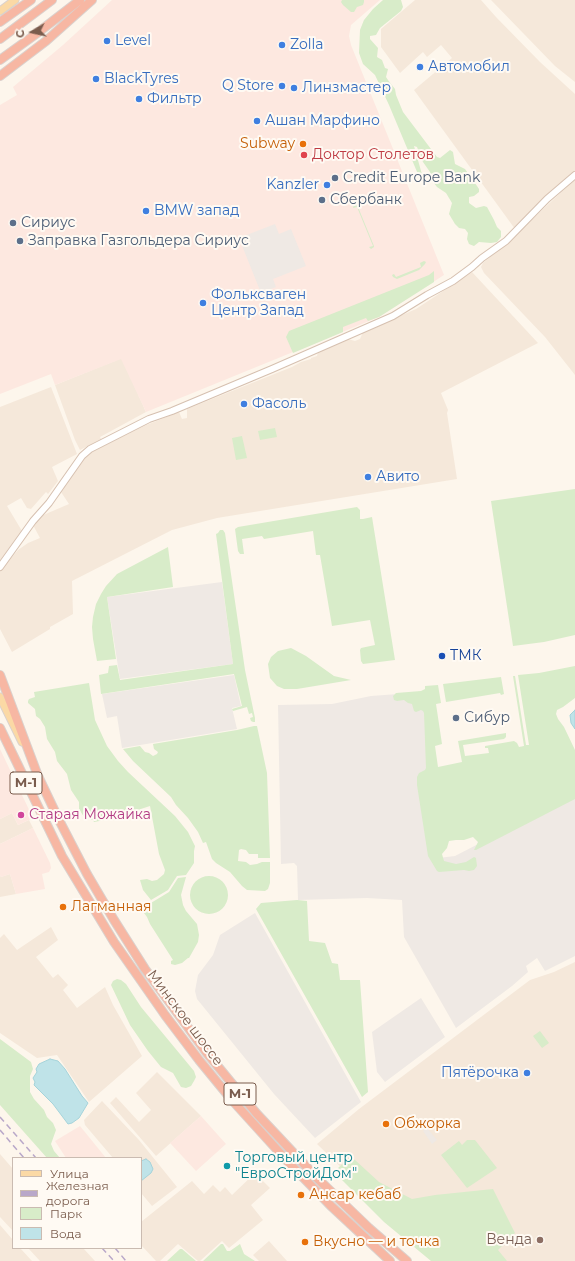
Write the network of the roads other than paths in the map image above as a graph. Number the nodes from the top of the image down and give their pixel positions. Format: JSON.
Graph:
{"nodes":[{"id":1,"x":15,"y":0,"type":"edge"},
{"id":2,"x":31,"y":0,"type":"edge"},
{"id":3,"x":52,"y":0,"type":"edge"},
{"id":4,"x":80,"y":0,"type":"edge"},
{"id":5,"x":92,"y":0,"type":"edge"},
{"id":6,"x":0,"y":11,"type":"edge"},
{"id":7,"x":0,"y":22,"type":"edge"},
{"id":8,"x":0,"y":39,"type":"edge"},
{"id":9,"x":0,"y":60,"type":"edge"},
{"id":10,"x":0,"y":76,"type":"edge"},
{"id":11,"x":575,"y":175,"type":"edge"},
{"id":12,"x":0,"y":567,"type":"edge"},
{"id":13,"x":0,"y":675,"type":"edge"},
{"id":14,"x":0,"y":697,"type":"edge"},
{"id":15,"x":0,"y":728,"type":"edge"},
{"id":16,"x":38,"y":776,"type":"junction"},
{"id":17,"x":390,"y":1261,"type":"edge"},
{"id":18,"x":407,"y":1261,"type":"edge"}],
"edges":[{"from":1,"to":6,"type":"main road"},
{"from":2,"to":7,"type":"highway"},
{"from":3,"to":8,"type":"highway"},
{"from":4,"to":9,"type":"highway"},
{"from":5,"to":10,"type":"highway"},
{"from":11,"to":12,"type":"street"},
{"from":13,"to":16,"type":"highway","number":"М-1"},
{"from":14,"to":16,"type":"main road","number":"М-1"},
{"from":15,"to":17,"type":"highway","name":"Минское шоссе","number":"М-1"},
{"from":16,"to":18,"type":"highway","name":"Минское шоссе","number":"М-1"}]}
